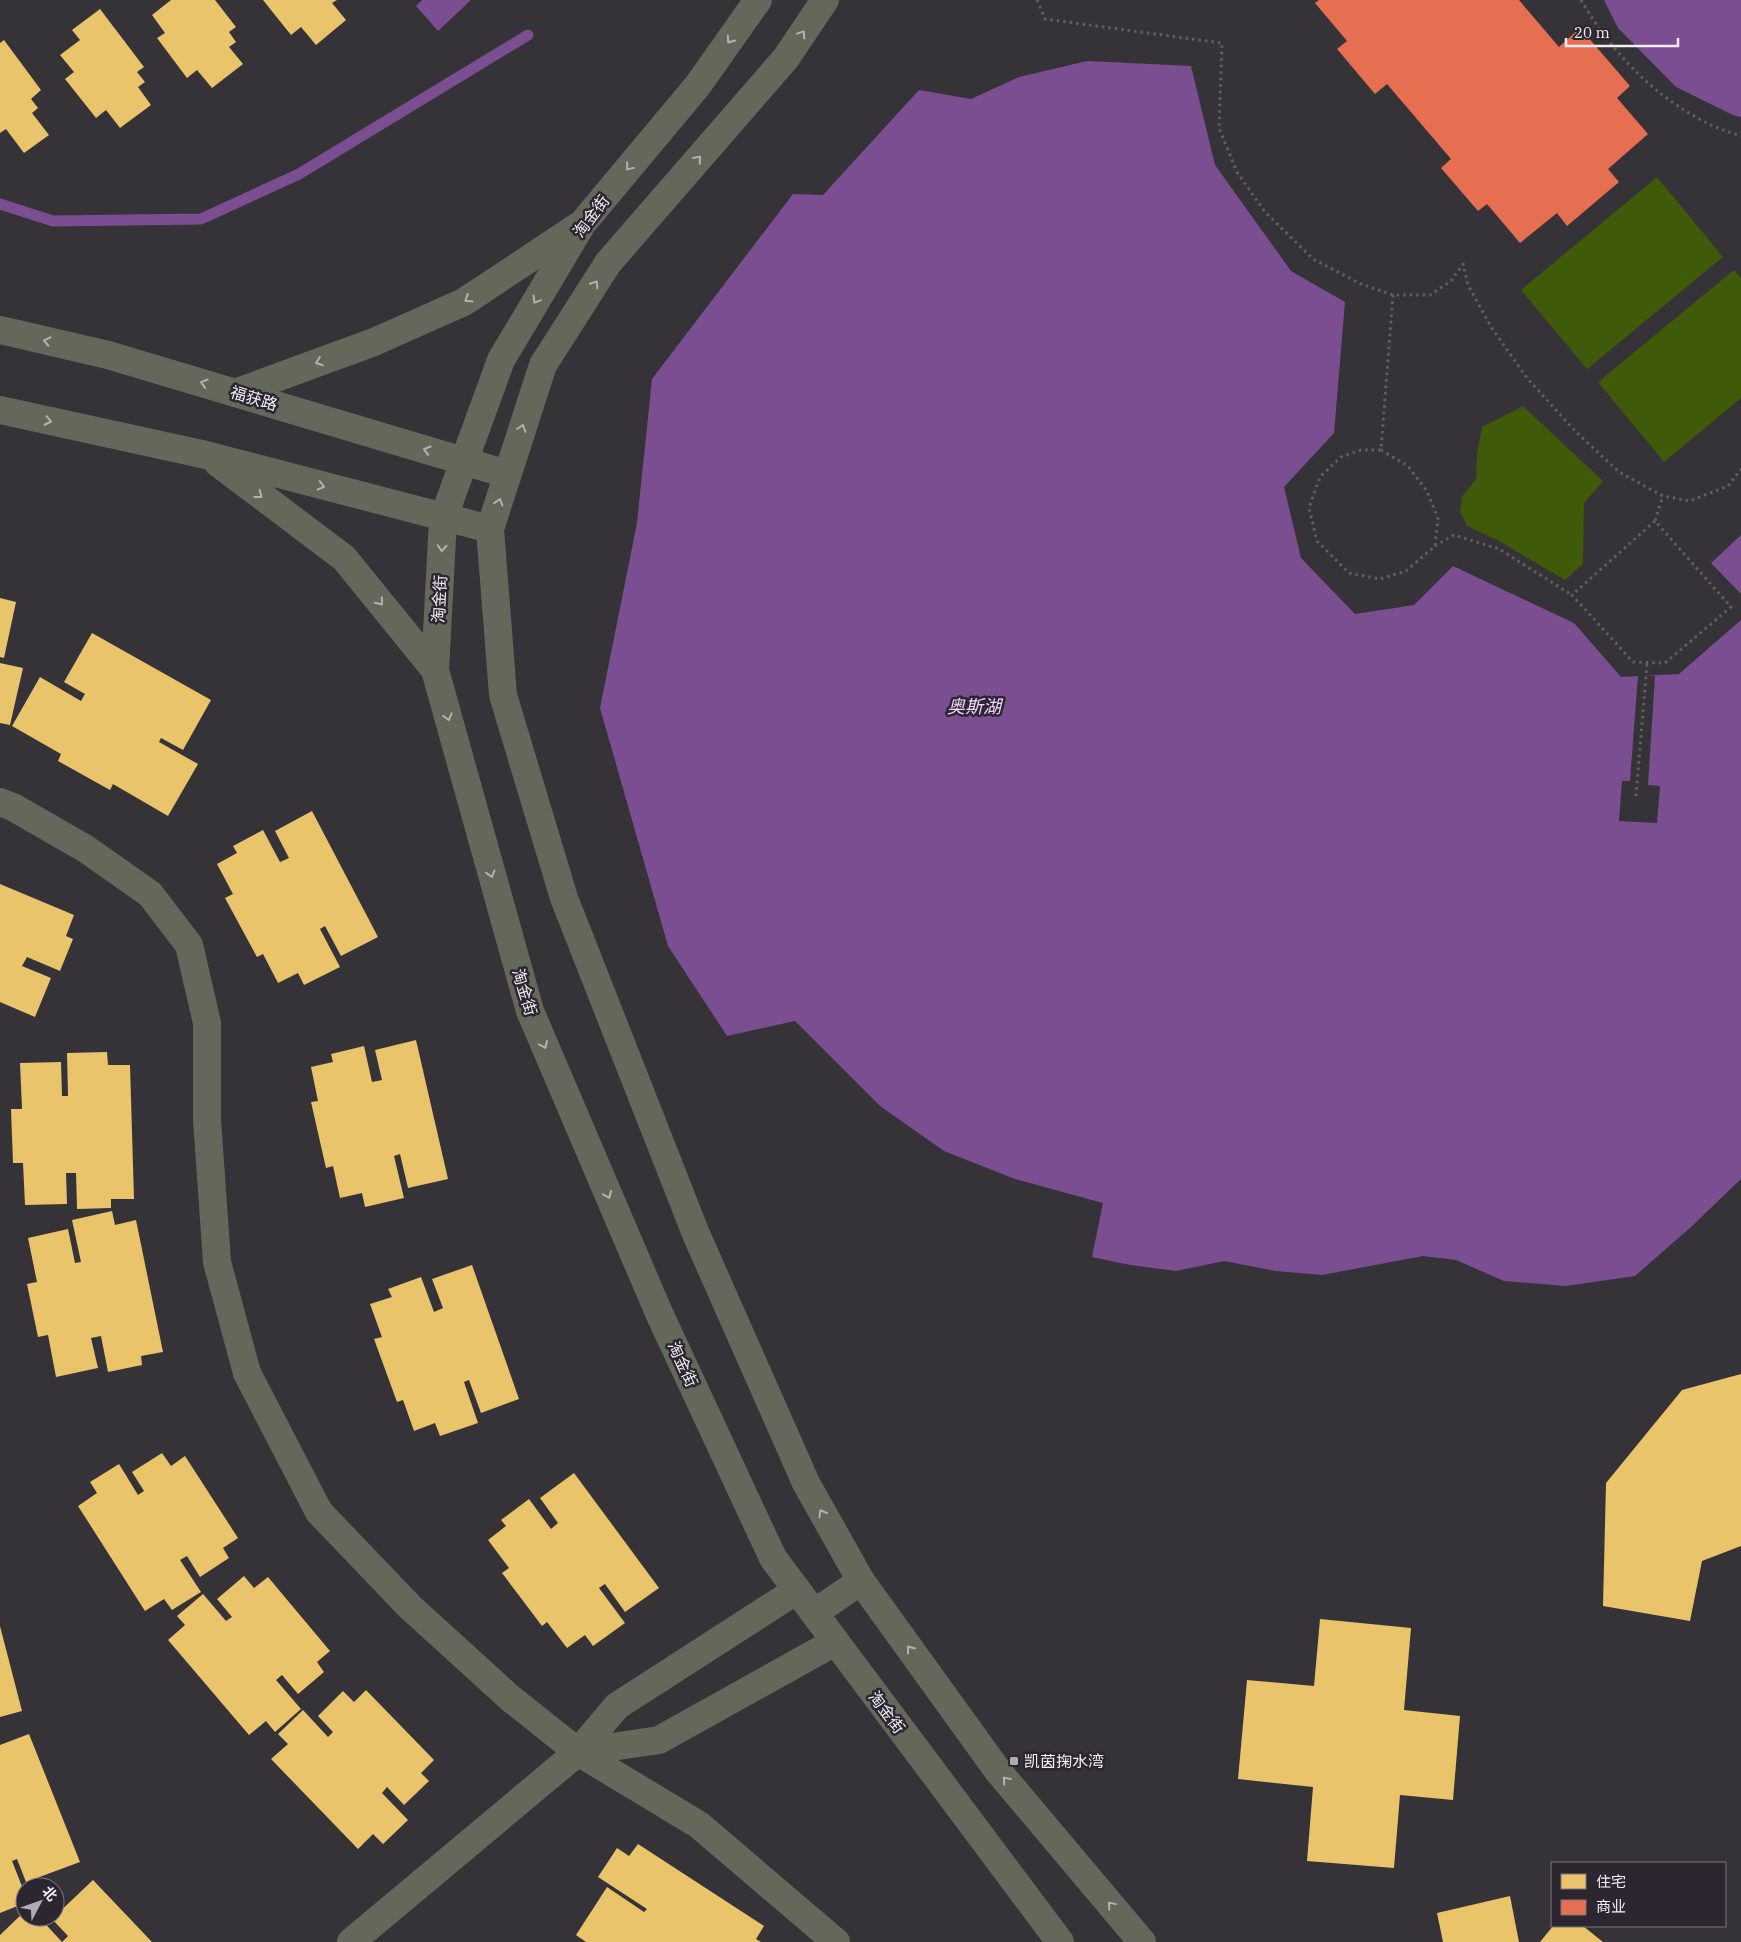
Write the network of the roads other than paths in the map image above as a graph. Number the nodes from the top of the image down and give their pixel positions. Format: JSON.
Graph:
{"nodes":[{"id":1,"x":758,"y":0,"type":"edge"},
{"id":2,"x":825,"y":0,"type":"edge"},
{"id":3,"x":582,"y":224,"type":"junction"},
{"id":4,"x":0,"y":330,"type":"edge"},
{"id":5,"x":235,"y":393,"type":"junction"},
{"id":6,"x":0,"y":410,"type":"edge"},
{"id":7,"x":206,"y":455,"type":"junction"},
{"id":8,"x":463,"y":461,"type":"junction"},
{"id":9,"x":507,"y":474,"type":"junction"},
{"id":10,"x":443,"y":519,"type":"junction"},
{"id":11,"x":490,"y":530,"type":"junction"},
{"id":12,"x":435,"y":670,"type":"junction"},
{"id":13,"x":0,"y":802,"type":"edge"},
{"id":14,"x":861,"y":1582,"type":"junction"},
{"id":15,"x":797,"y":1590,"type":"junction"},
{"id":16,"x":814,"y":1613,"type":"junction"},
{"id":17,"x":835,"y":1642,"type":"junction"},
{"id":18,"x":578,"y":1752,"type":"junction"},
{"id":19,"x":351,"y":1942,"type":"edge"},
{"id":20,"x":836,"y":1942,"type":"edge"},
{"id":21,"x":1060,"y":1942,"type":"edge"},
{"id":22,"x":1142,"y":1942,"type":"edge"}],
"edges":[{"from":1,"to":3,"type":"street","name":"淘金街","one_way":true},
{"from":9,"to":2,"type":"street","one_way":true},
{"from":3,"to":5,"type":"street","one_way":true},
{"from":3,"to":8,"type":"street","name":"淘金街","one_way":true},
{"from":5,"to":4,"type":"street","name":"福获路","one_way":true},
{"from":8,"to":5,"type":"street","name":"福获路","one_way":true},
{"from":6,"to":7,"type":"street","one_way":true},
{"from":7,"to":10,"type":"street","one_way":true},
{"from":7,"to":12,"type":"street","one_way":true},
{"from":8,"to":9,"type":"street","name":"福获路"},
{"from":8,"to":10,"type":"street","name":"淘金街"},
{"from":11,"to":9,"type":"street","one_way":true},
{"from":10,"to":11,"type":"street"},
{"from":10,"to":12,"type":"street","name":"淘金街","one_way":true},
{"from":14,"to":11,"type":"street","one_way":true},
{"from":12,"to":15,"type":"street","name":"淘金街","one_way":true},
{"from":13,"to":18,"type":"street"},
{"from":14,"to":16,"type":"street"},
{"from":22,"to":14,"type":"street","one_way":true},
{"from":15,"to":16,"type":"street","name":"淘金街"},
{"from":15,"to":18,"type":"street"},
{"from":16,"to":17,"type":"street","name":"淘金街"},
{"from":17,"to":18,"type":"street"},
{"from":17,"to":21,"type":"street","name":"淘金街"},
{"from":18,"to":19,"type":"street"},
{"from":18,"to":20,"type":"street"}]}
